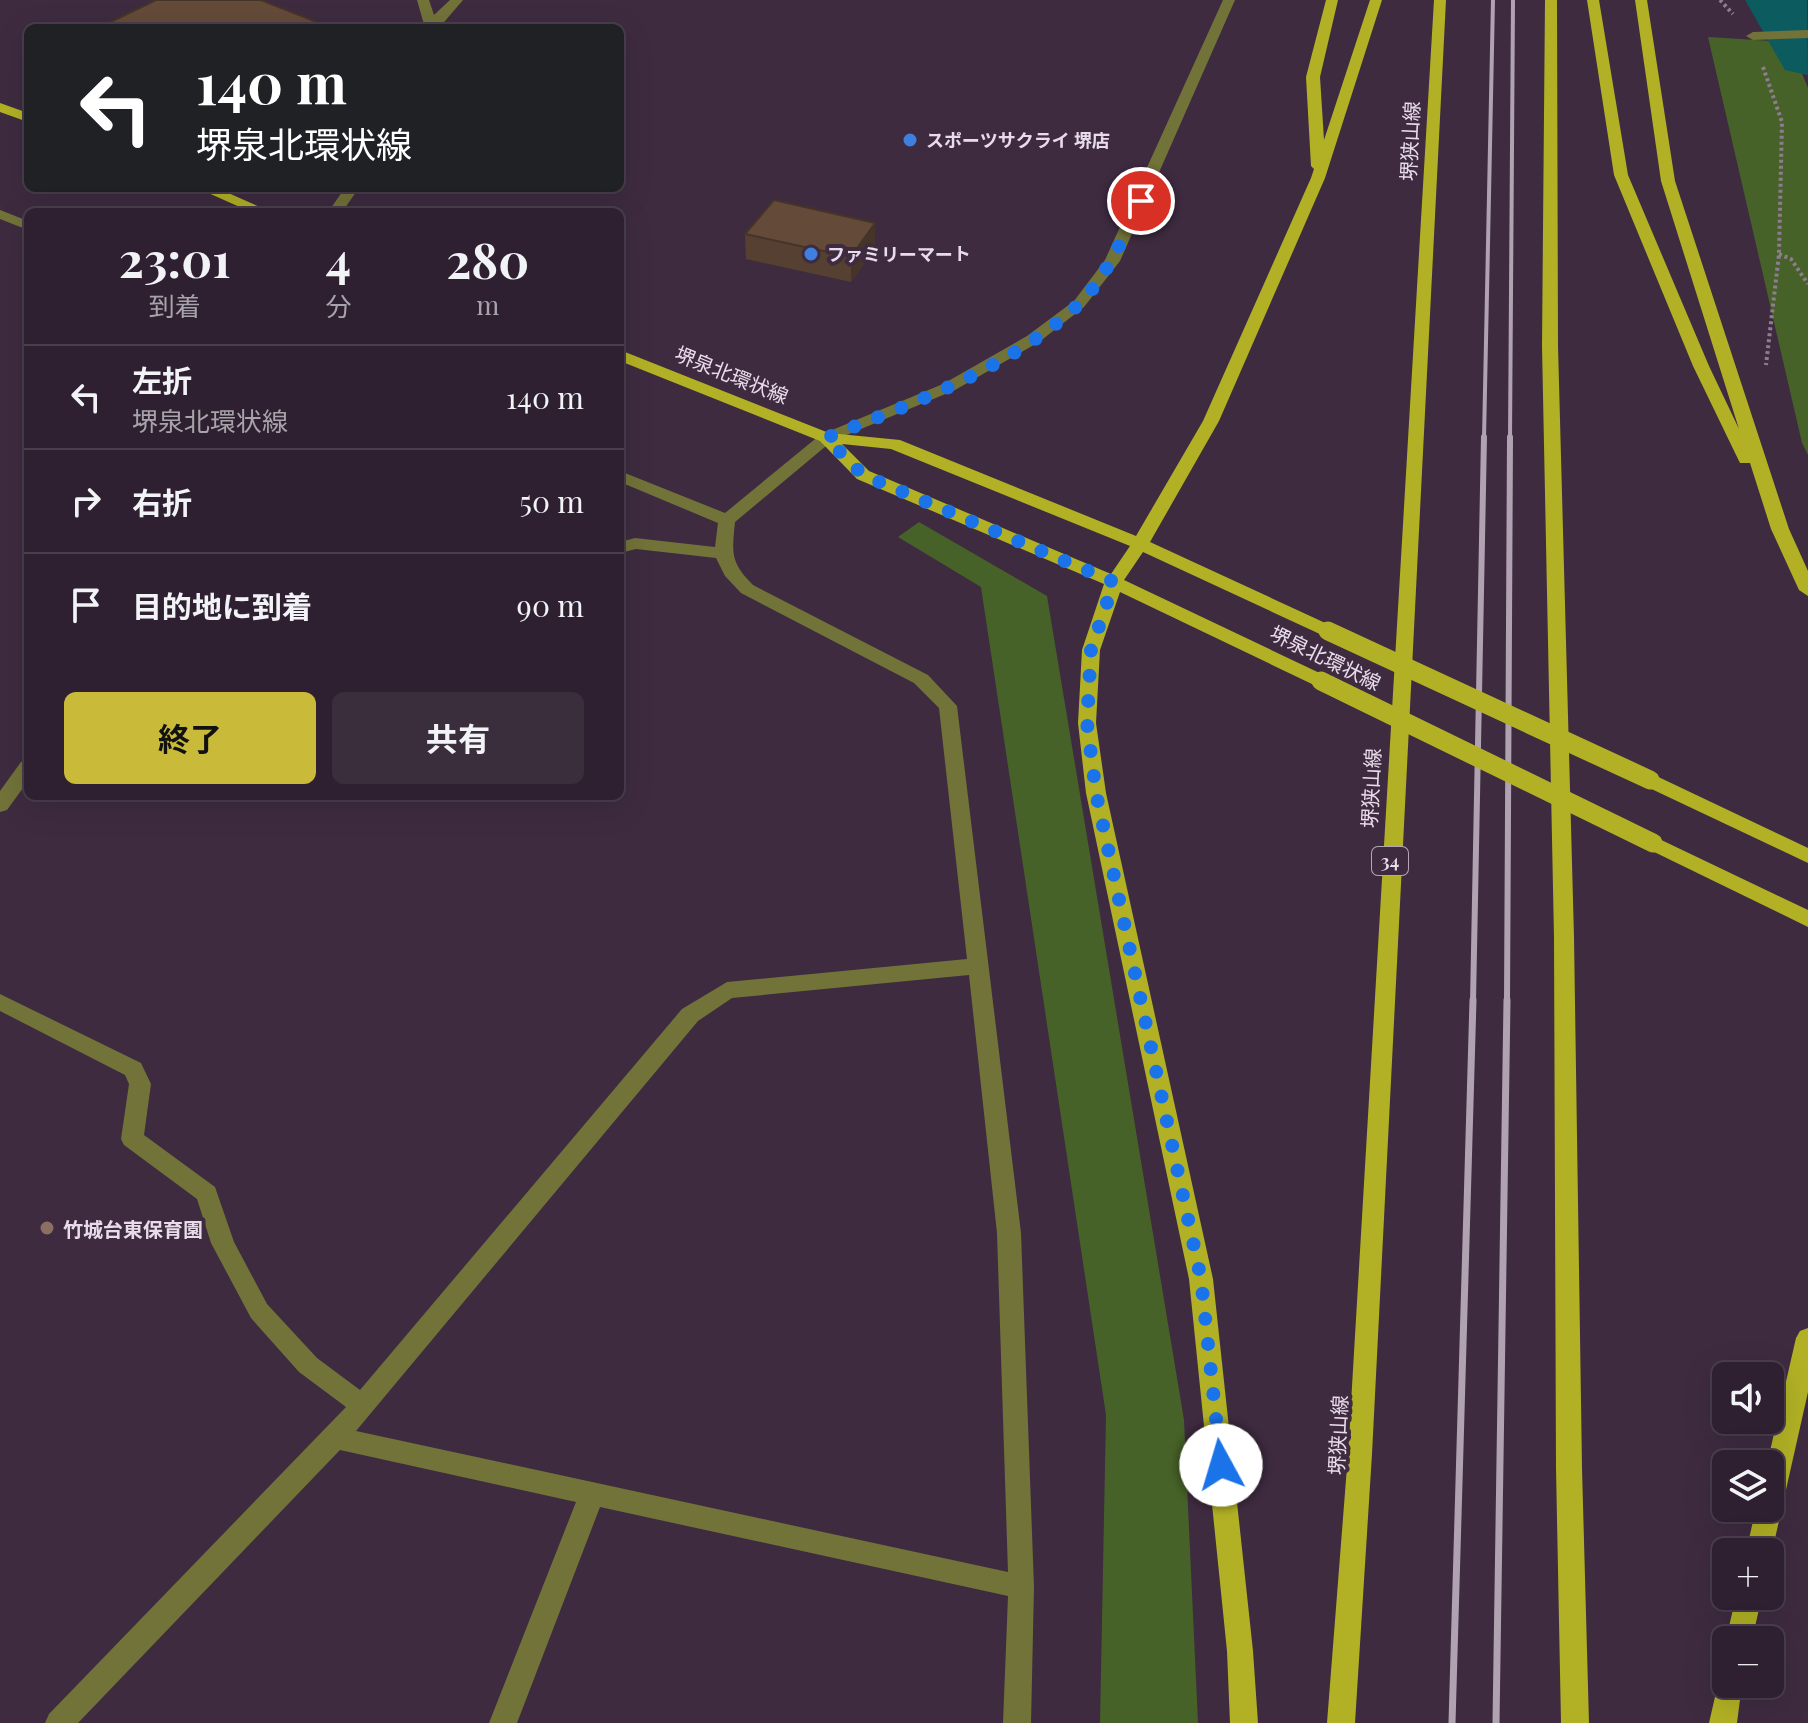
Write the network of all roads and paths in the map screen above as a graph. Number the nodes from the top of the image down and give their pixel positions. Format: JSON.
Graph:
{"nodes":[{"id":1,"x":423,"y":0,"type":"edge"},
{"id":2,"x":457,"y":0,"type":"edge"},
{"id":3,"x":1229,"y":0,"type":"edge"},
{"id":4,"x":1332,"y":0,"type":"edge"},
{"id":5,"x":1376,"y":0,"type":"edge"},
{"id":6,"x":1440,"y":0,"type":"edge"},
{"id":7,"x":1551,"y":0,"type":"edge"},
{"id":8,"x":1593,"y":0,"type":"edge"},
{"id":9,"x":1641,"y":0,"type":"edge"},
{"id":10,"x":1720,"y":0,"type":"edge"},
{"id":11,"x":431,"y":24,"type":"edge"},
{"id":12,"x":434,"y":24,"type":"edge"},
{"id":13,"x":1808,"y":34,"type":"edge"},
{"id":14,"x":1753,"y":36,"type":"junction"},
{"id":15,"x":0,"y":107,"type":"edge"},
{"id":16,"x":24,"y":116,"type":"edge"},
{"id":17,"x":1318,"y":178,"type":"junction"},
{"id":18,"x":214,"y":192,"type":"edge"},
{"id":19,"x":254,"y":208,"type":"edge"},
{"id":20,"x":0,"y":214,"type":"edge"},
{"id":21,"x":24,"y":224,"type":"edge"},
{"id":22,"x":1779,"y":254,"type":"junction"},
{"id":23,"x":1808,"y":284,"type":"edge"},
{"id":24,"x":624,"y":357,"type":"edge"},
{"id":25,"x":1766,"y":367,"type":"dead end"},
{"id":26,"x":826,"y":438,"type":"junction"},
{"id":27,"x":624,"y":478,"type":"edge"},
{"id":28,"x":727,"y":520,"type":"junction"},
{"id":29,"x":1780,"y":529,"type":"junction"},
{"id":30,"x":1140,"y":544,"type":"junction"},
{"id":31,"x":624,"y":547,"type":"edge"},
{"id":32,"x":723,"y":553,"type":"junction"},
{"id":33,"x":1114,"y":582,"type":"junction"},
{"id":34,"x":1808,"y":590,"type":"edge"},
{"id":35,"x":24,"y":772,"type":"edge"},
{"id":36,"x":0,"y":805,"type":"edge"},
{"id":37,"x":1808,"y":856,"type":"edge"},
{"id":38,"x":1808,"y":919,"type":"edge"},
{"id":39,"x":978,"y":966,"type":"junction"},
{"id":40,"x":0,"y":1002,"type":"edge"},
{"id":41,"x":1808,"y":1338,"type":"edge"},
{"id":42,"x":363,"y":1406,"type":"junction"},
{"id":43,"x":335,"y":1438,"type":"junction"},
{"id":44,"x":1783,"y":1450,"type":"edge"},
{"id":45,"x":592,"y":1494,"type":"junction"},
{"id":46,"x":1021,"y":1587,"type":"junction"},
{"id":47,"x":1727,"y":1698,"type":"edge"},
{"id":48,"x":59,"y":1723,"type":"edge"},
{"id":49,"x":503,"y":1723,"type":"edge"},
{"id":50,"x":1017,"y":1723,"type":"edge"},
{"id":51,"x":1244,"y":1723,"type":"edge"},
{"id":52,"x":1341,"y":1723,"type":"edge"},
{"id":53,"x":1575,"y":1723,"type":"edge"},
{"id":54,"x":1723,"y":1723,"type":"edge"}],
"edges":[{"from":1,"to":11,"type":"street"},
{"from":2,"to":12,"type":"street"},
{"from":3,"to":26,"type":"street"},
{"from":4,"to":17,"type":"main road"},
{"from":5,"to":17,"type":"main road"},
{"from":6,"to":52,"type":"main road","name":"堺狭山線","number":"34"},
{"from":7,"to":53,"type":"main road"},
{"from":8,"to":29,"type":"main road"},
{"from":9,"to":29,"type":"main road"},
{"from":10,"to":14,"type":"path"},
{"from":13,"to":14,"type":"street"},
{"from":14,"to":22,"type":"path"},
{"from":15,"to":16,"type":"main road"},
{"from":17,"to":30,"type":"main road"},
{"from":18,"to":19,"type":"main road"},
{"from":20,"to":21,"type":"street"},
{"from":22,"to":23,"type":"path"},
{"from":22,"to":25,"type":"path"},
{"from":24,"to":26,"type":"main road","name":"堺泉北環状線"},
{"from":26,"to":28,"type":"street"},
{"from":26,"to":30,"type":"main road","name":"堺泉北環状線"},
{"from":26,"to":33,"type":"main road","name":"堺泉北環状線"},
{"from":27,"to":28,"type":"street"},
{"from":28,"to":32,"type":"street"},
{"from":29,"to":34,"type":"main road"},
{"from":30,"to":33,"type":"main road"},
{"from":30,"to":37,"type":"main road","name":"堺泉北環状線","bridge":true},
{"from":31,"to":32,"type":"street"},
{"from":32,"to":39,"type":"street"},
{"from":33,"to":38,"type":"main road","name":"堺泉北環状線","bridge":true},
{"from":33,"to":51,"type":"main road"},
{"from":35,"to":36,"type":"street"},
{"from":39,"to":42,"type":"street"},
{"from":39,"to":46,"type":"street"},
{"from":40,"to":42,"type":"street"},
{"from":41,"to":44,"type":"main road"},
{"from":42,"to":43,"type":"street"},
{"from":43,"to":45,"type":"street"},
{"from":43,"to":48,"type":"street"},
{"from":45,"to":46,"type":"street"},
{"from":45,"to":49,"type":"street"},
{"from":46,"to":50,"type":"street"},
{"from":47,"to":54,"type":"main road"}]}
